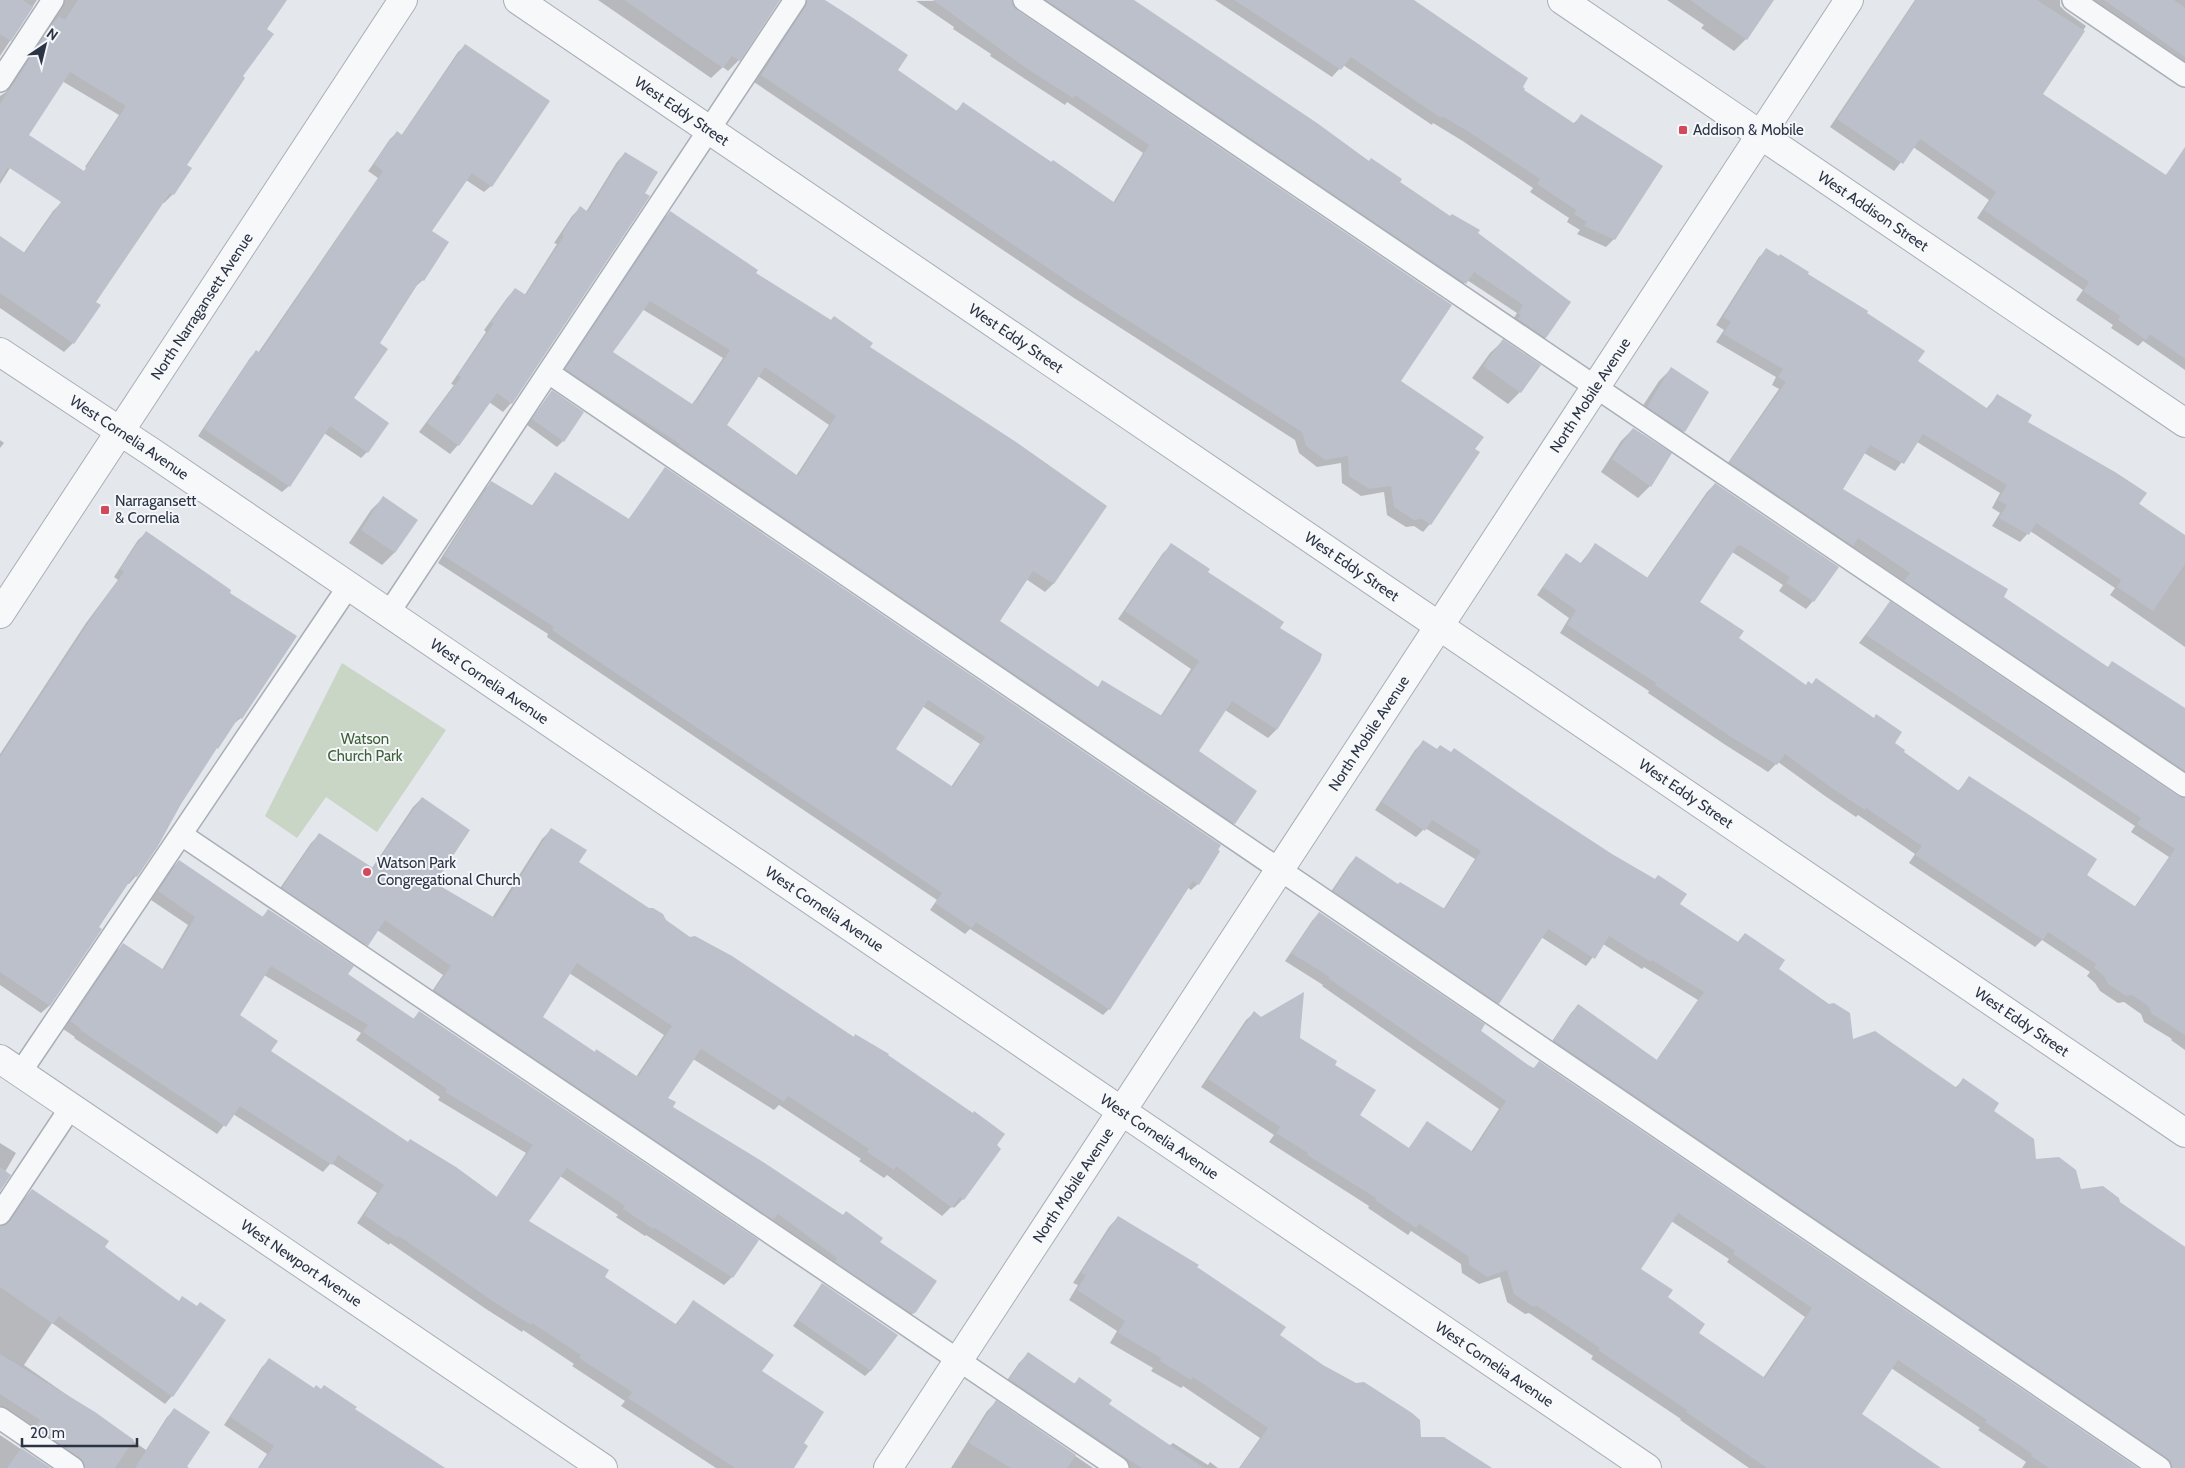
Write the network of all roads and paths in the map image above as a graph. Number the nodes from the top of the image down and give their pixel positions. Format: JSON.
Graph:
{"nodes":[{"id":1,"x":53,"y":0,"type":"edge"},
{"id":2,"x":403,"y":0,"type":"edge"},
{"id":3,"x":518,"y":0,"type":"edge"},
{"id":4,"x":795,"y":0,"type":"edge"},
{"id":5,"x":1024,"y":0,"type":"edge"},
{"id":6,"x":1562,"y":0,"type":"edge"},
{"id":7,"x":1849,"y":0,"type":"edge"},
{"id":8,"x":2073,"y":0,"type":"edge"},
{"id":9,"x":2185,"y":76,"type":"edge"},
{"id":10,"x":0,"y":81,"type":"edge"},
{"id":11,"x":708,"y":130,"type":"junction"},
{"id":12,"x":1761,"y":135,"type":"junction"},
{"id":13,"x":0,"y":352,"type":"edge"},
{"id":14,"x":549,"y":373,"type":"junction"},
{"id":15,"x":1596,"y":388,"type":"junction"},
{"id":16,"x":2185,"y":423,"type":"edge"},
{"id":17,"x":120,"y":431,"type":"junction"},
{"id":18,"x":348,"y":586,"type":"junction"},
{"id":19,"x":0,"y":614,"type":"edge"},
{"id":20,"x":388,"y":614,"type":"junction"},
{"id":21,"x":1440,"y":626,"type":"junction"},
{"id":22,"x":2185,"y":786,"type":"edge"},
{"id":23,"x":182,"y":835,"type":"junction"},
{"id":24,"x":1280,"y":870,"type":"junction"},
{"id":25,"x":10,"y":1066,"type":"edge"},
{"id":26,"x":70,"y":1107,"type":"junction"},
{"id":27,"x":1122,"y":1112,"type":"junction"},
{"id":28,"x":2185,"y":1133,"type":"edge"},
{"id":29,"x":0,"y":1214,"type":"edge"},
{"id":30,"x":959,"y":1360,"type":"junction"},
{"id":31,"x":0,"y":1418,"type":"edge"},
{"id":32,"x":73,"y":1468,"type":"edge"},
{"id":33,"x":602,"y":1468,"type":"edge"},
{"id":34,"x":888,"y":1468,"type":"edge"},
{"id":35,"x":1118,"y":1468,"type":"edge"},
{"id":36,"x":1647,"y":1468,"type":"edge"},
{"id":37,"x":2160,"y":1468,"type":"edge"}],
"edges":[{"from":1,"to":10,"type":"lane"},
{"from":2,"to":17,"type":"street","name":"North Narragansett Avenue"},
{"from":3,"to":11,"type":"street","name":"West Eddy Street"},
{"from":4,"to":11,"type":"lane"},
{"from":5,"to":15,"type":"lane"},
{"from":6,"to":12,"type":"street","name":"West Addison Street"},
{"from":7,"to":12,"type":"street","name":"North Mobile Avenue"},
{"from":8,"to":9,"type":"lane"},
{"from":11,"to":14,"type":"lane"},
{"from":11,"to":21,"type":"street","name":"West Eddy Street"},
{"from":12,"to":15,"type":"street","name":"North Mobile Avenue"},
{"from":12,"to":16,"type":"street","name":"West Addison Street"},
{"from":13,"to":17,"type":"street","name":"West Cornelia Avenue"},
{"from":14,"to":20,"type":"lane"},
{"from":14,"to":24,"type":"lane"},
{"from":15,"to":21,"type":"street","name":"North Mobile Avenue"},
{"from":15,"to":22,"type":"lane"},
{"from":17,"to":18,"type":"street","name":"West Cornelia Avenue"},
{"from":17,"to":19,"type":"street","name":"North Narragansett Avenue"},
{"from":18,"to":20,"type":"street","name":"West Cornelia Avenue"},
{"from":18,"to":23,"type":"lane"},
{"from":20,"to":27,"type":"street","name":"West Cornelia Avenue"},
{"from":21,"to":24,"type":"street","name":"North Mobile Avenue"},
{"from":21,"to":28,"type":"street","name":"West Eddy Street"},
{"from":23,"to":25,"type":"lane"},
{"from":23,"to":30,"type":"lane"},
{"from":24,"to":27,"type":"street","name":"North Mobile Avenue"},
{"from":24,"to":37,"type":"lane"},
{"from":25,"to":26,"type":"street","name":"West Newport Avenue"},
{"from":26,"to":29,"type":"lane"},
{"from":26,"to":33,"type":"street","name":"West Newport Avenue"},
{"from":27,"to":30,"type":"street","name":"North Mobile Avenue"},
{"from":27,"to":36,"type":"street","name":"West Cornelia Avenue"},
{"from":30,"to":34,"type":"street","name":"North Mobile Avenue"},
{"from":30,"to":35,"type":"lane"},
{"from":31,"to":32,"type":"lane"}]}
